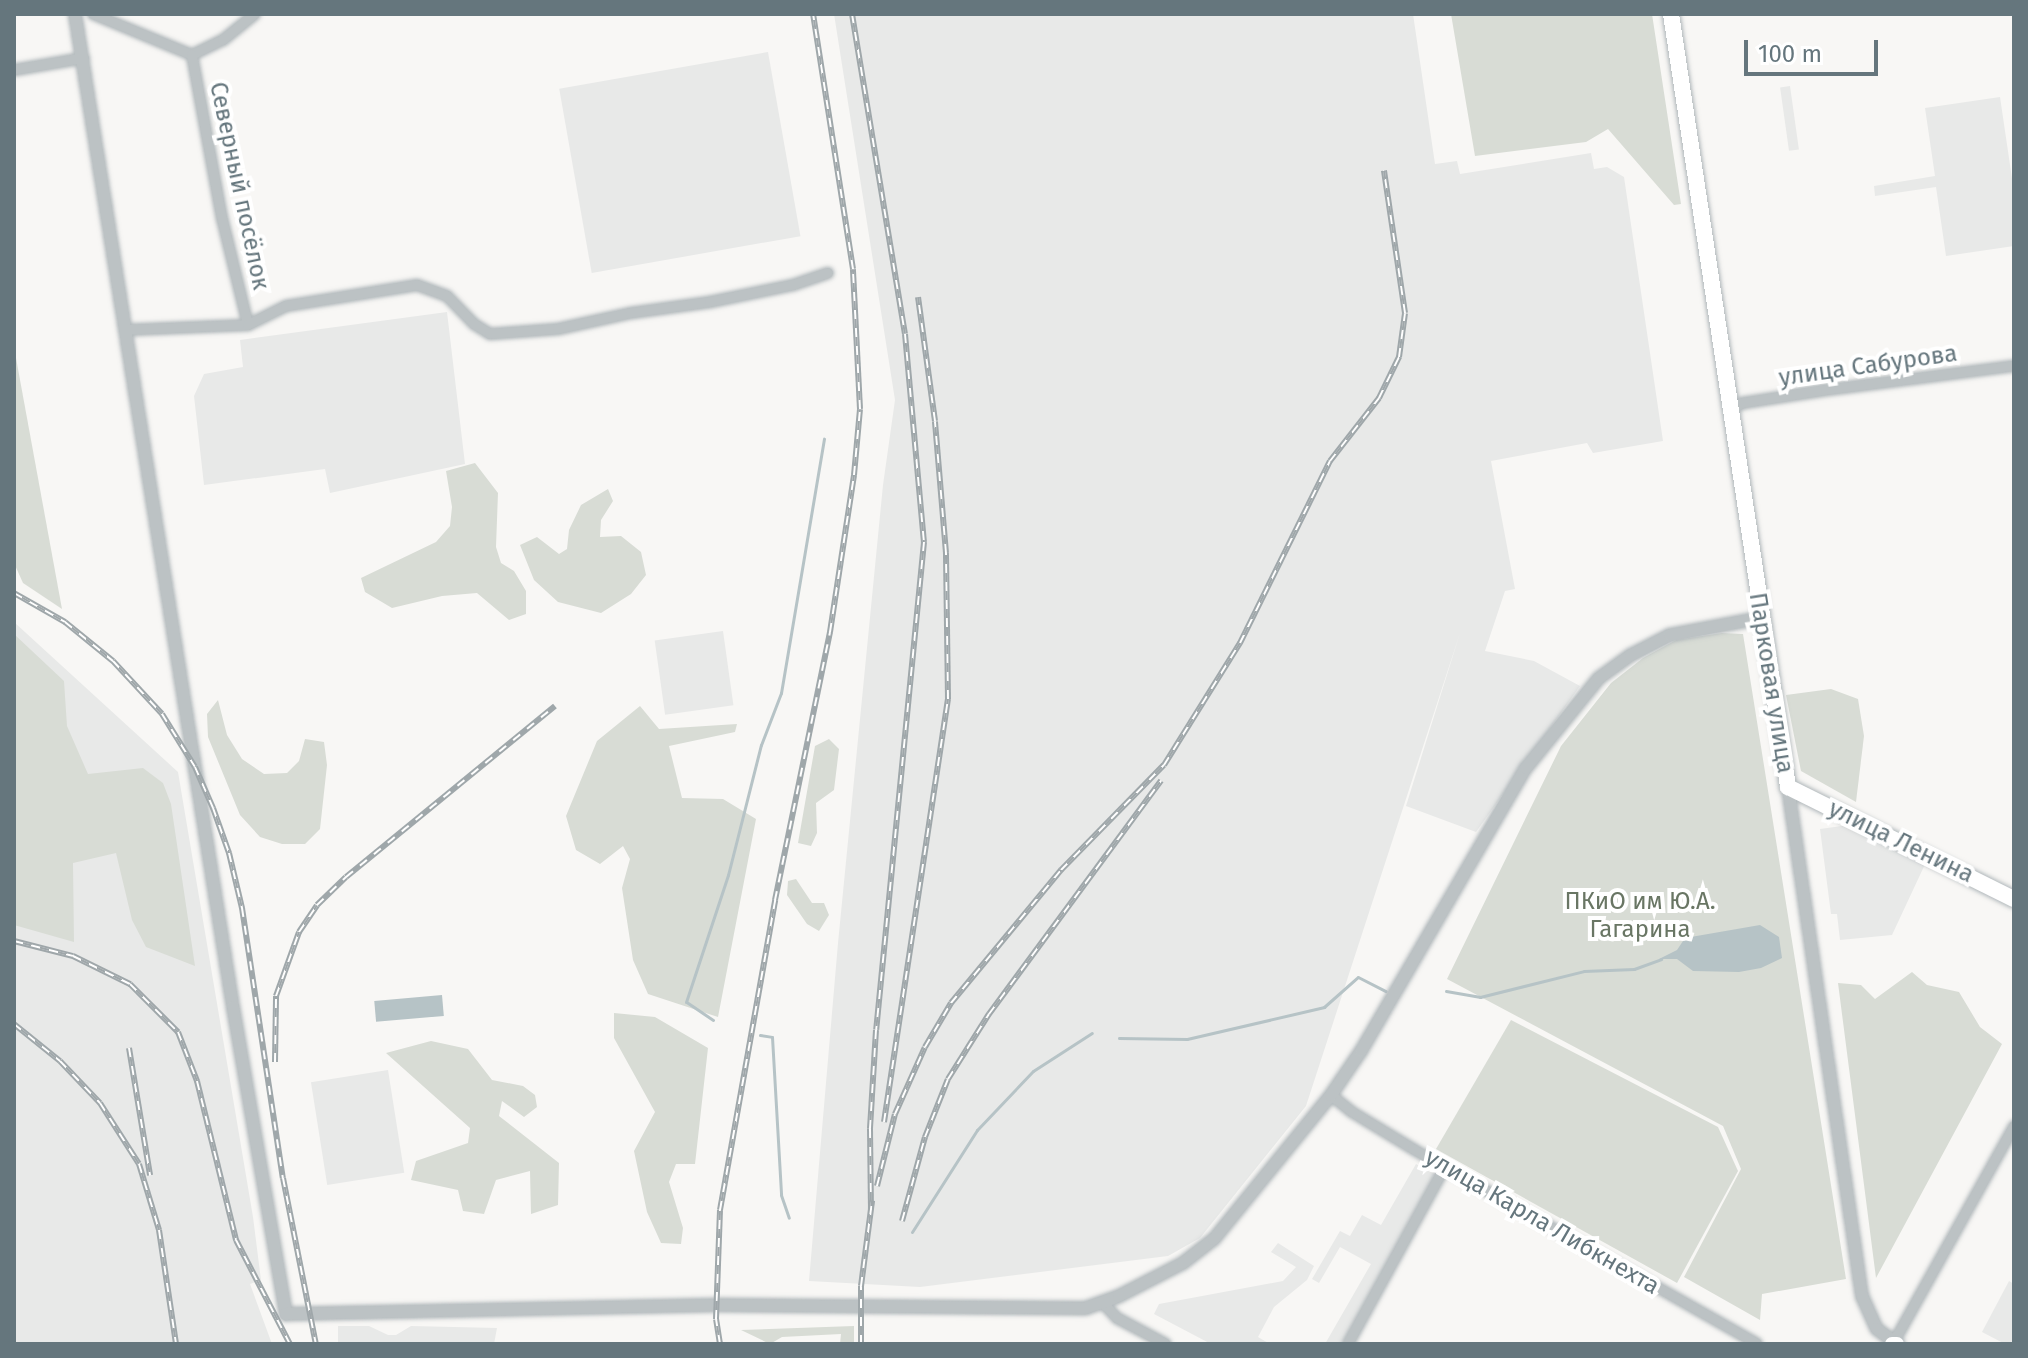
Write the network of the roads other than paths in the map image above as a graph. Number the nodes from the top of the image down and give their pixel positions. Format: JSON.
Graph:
{"nodes":[{"id":1,"x":75,"y":14,"type":"edge"},
{"id":2,"x":93,"y":14,"type":"edge"},
{"id":3,"x":255,"y":14,"type":"edge"},
{"id":4,"x":1671,"y":14,"type":"edge"},
{"id":5,"x":192,"y":55,"type":"junction"},
{"id":6,"x":84,"y":58,"type":"junction"},
{"id":7,"x":14,"y":70,"type":"edge"},
{"id":8,"x":828,"y":273,"type":"dead end"},
{"id":9,"x":248,"y":325,"type":"junction"},
{"id":10,"x":125,"y":330,"type":"junction"},
{"id":11,"x":2014,"y":366,"type":"edge"},
{"id":12,"x":1729,"y":410,"type":"junction"},
{"id":13,"x":1760,"y":618,"type":"junction"},
{"id":14,"x":1788,"y":787,"type":"junction"},
{"id":15,"x":2014,"y":899,"type":"edge"},
{"id":16,"x":1331,"y":1095,"type":"junction"},
{"id":17,"x":2014,"y":1126,"type":"edge"},
{"id":18,"x":1445,"y":1167,"type":"junction"},
{"id":19,"x":1103,"y":1303,"type":"junction"},
{"id":20,"x":1894,"y":1343,"type":"edge"},
{"id":21,"x":1166,"y":1344,"type":"edge"},
{"id":22,"x":1348,"y":1344,"type":"edge"},
{"id":23,"x":1757,"y":1344,"type":"edge"}],
"edges":[{"from":1,"to":6,"type":"street"},
{"from":2,"to":5,"type":"street"},
{"from":3,"to":5,"type":"street"},
{"from":4,"to":12,"type":"main road","name":"Парковая улица"},
{"from":5,"to":9,"type":"street","name":"Северный посёлок"},
{"from":6,"to":7,"type":"street"},
{"from":6,"to":10,"type":"street"},
{"from":8,"to":9,"type":"street"},
{"from":9,"to":10,"type":"street"},
{"from":10,"to":19,"type":"street"},
{"from":11,"to":12,"type":"street","name":"улица Сабурова"},
{"from":12,"to":13,"type":"main road","name":"Парковая улица"},
{"from":13,"to":14,"type":"main road","name":"Парковая улица"},
{"from":13,"to":16,"type":"street"},
{"from":14,"to":15,"type":"main road","name":"улица Ленина"},
{"from":14,"to":20,"type":"street","name":"Парковая улица"},
{"from":16,"to":18,"type":"street","name":"улица Карла Либкнехта"},
{"from":16,"to":19,"type":"street"},
{"from":17,"to":20,"type":"street"},
{"from":18,"to":22,"type":"street"},
{"from":18,"to":23,"type":"street","name":"улица Карла Либкнехта"},
{"from":19,"to":21,"type":"street"}]}
